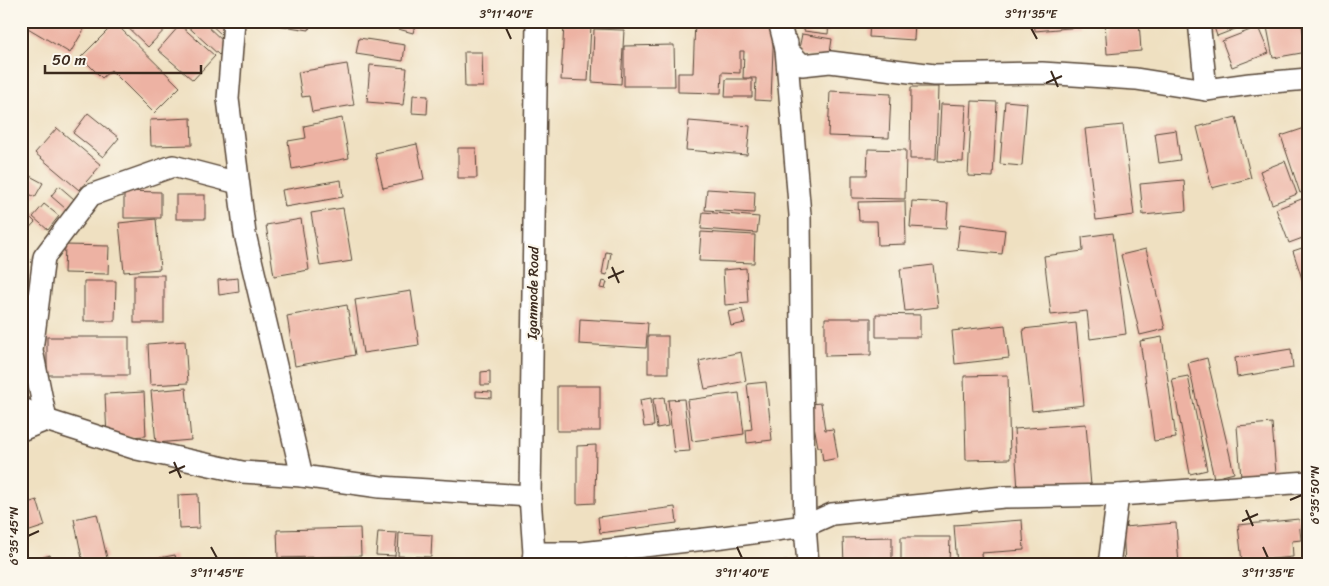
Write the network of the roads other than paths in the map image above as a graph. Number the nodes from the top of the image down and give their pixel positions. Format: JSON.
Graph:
{"nodes":[{"id":1,"x":234,"y":21,"type":"edge"},
{"id":2,"x":538,"y":21,"type":"edge"},
{"id":3,"x":779,"y":21,"type":"edge"},
{"id":4,"x":791,"y":21,"type":"edge"},
{"id":5,"x":1199,"y":21,"type":"edge"},
{"id":6,"x":786,"y":49,"type":"junction"},
{"id":7,"x":1308,"y":79,"type":"edge"},
{"id":8,"x":1206,"y":90,"type":"junction"},
{"id":9,"x":238,"y":183,"type":"junction"},
{"id":10,"x":21,"y":408,"type":"edge"},
{"id":11,"x":46,"y":420,"type":"junction"},
{"id":12,"x":21,"y":430,"type":"edge"},
{"id":13,"x":302,"y":476,"type":"junction"},
{"id":14,"x":1308,"y":482,"type":"edge"},
{"id":15,"x":1118,"y":495,"type":"junction"},
{"id":16,"x":530,"y":496,"type":"junction"},
{"id":17,"x":805,"y":526,"type":"junction"},
{"id":18,"x":533,"y":559,"type":"edge"},
{"id":19,"x":808,"y":565,"type":"edge"},
{"id":20,"x":1109,"y":565,"type":"edge"}],
"edges":[{"from":1,"to":9,"type":"street"},
{"from":2,"to":16,"type":"street","name":"Iganmode Road"},
{"from":3,"to":6,"type":"street"},
{"from":4,"to":6,"type":"street"},
{"from":5,"to":8,"type":"street"},
{"from":6,"to":8,"type":"street"},
{"from":6,"to":17,"type":"street"},
{"from":7,"to":8,"type":"street"},
{"from":9,"to":11,"type":"street"},
{"from":9,"to":13,"type":"street"},
{"from":10,"to":11,"type":"street"},
{"from":11,"to":12,"type":"street"},
{"from":11,"to":13,"type":"street"},
{"from":13,"to":16,"type":"street"},
{"from":14,"to":15,"type":"street"},
{"from":15,"to":17,"type":"street"},
{"from":15,"to":20,"type":"street"},
{"from":16,"to":18,"type":"street","name":"Iganmode Road"},
{"from":17,"to":18,"type":"street"},
{"from":17,"to":19,"type":"street"}]}
